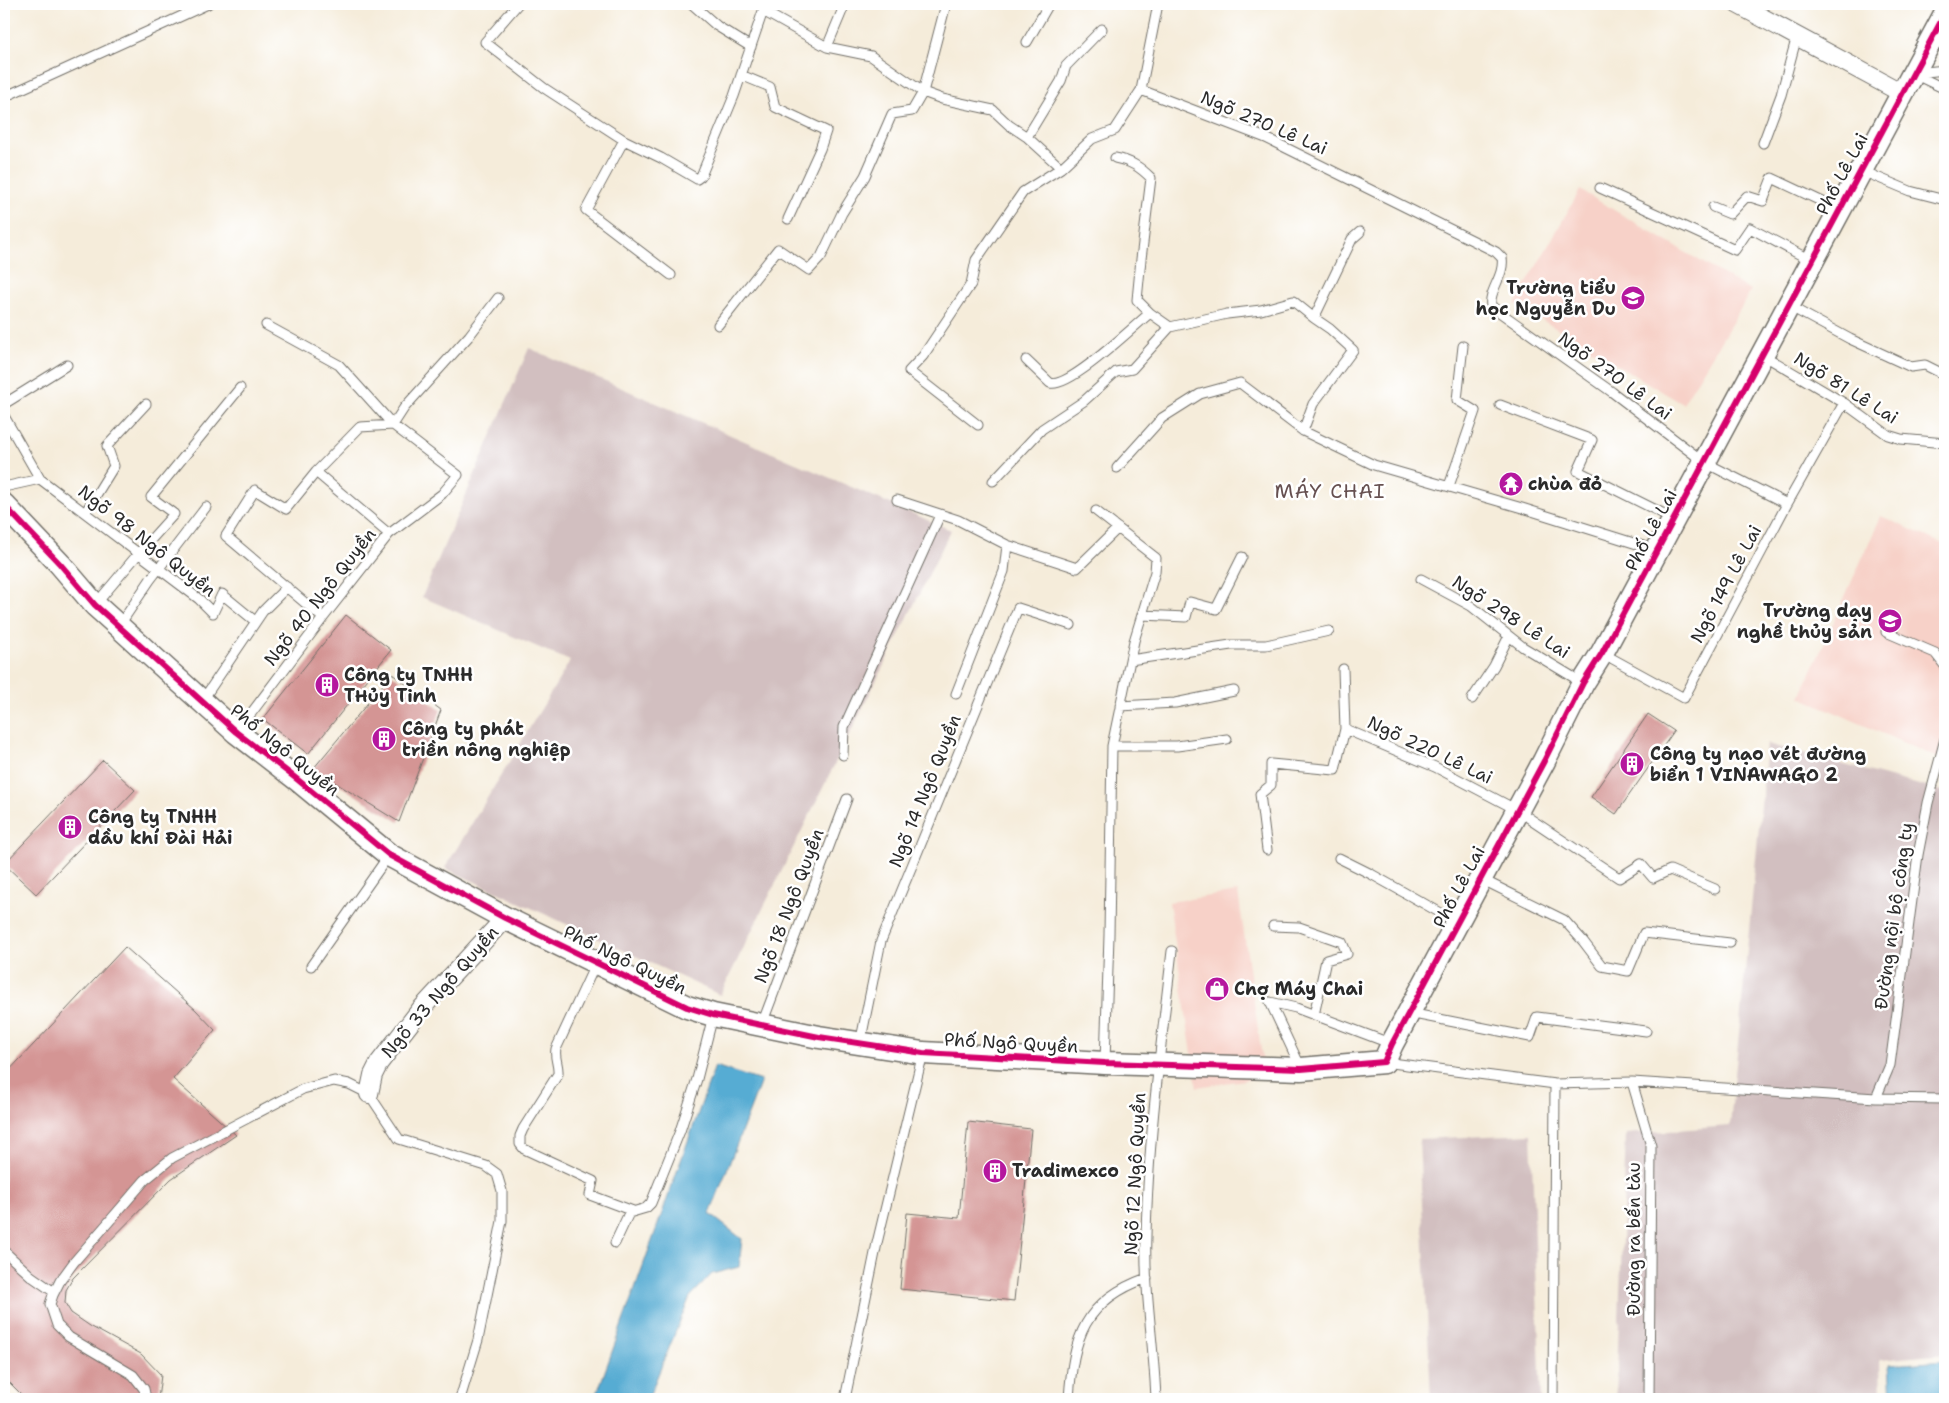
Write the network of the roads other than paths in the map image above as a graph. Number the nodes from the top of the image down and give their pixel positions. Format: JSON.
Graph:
{"nodes":[{"id":1,"x":208,"y":4,"type":"edge"},
{"id":2,"x":518,"y":4,"type":"edge"},
{"id":3,"x":692,"y":4,"type":"edge"},
{"id":4,"x":845,"y":4,"type":"edge"},
{"id":5,"x":946,"y":4,"type":"edge"},
{"id":6,"x":1049,"y":4,"type":"edge"},
{"id":7,"x":1158,"y":4,"type":"edge"},
{"id":8,"x":1737,"y":4,"type":"edge"},
{"id":9,"x":764,"y":7,"type":"edge"},
{"id":10,"x":1945,"y":14,"type":"edge"},
{"id":11,"x":1102,"y":29,"type":"dead end"},
{"id":12,"x":1797,"y":36,"type":"junction"},
{"id":13,"x":1027,"y":42,"type":"dead end"},
{"id":14,"x":751,"y":47,"type":"junction"},
{"id":15,"x":827,"y":47,"type":"junction"},
{"id":16,"x":1945,"y":70,"type":"edge"},
{"id":17,"x":1913,"y":73,"type":"junction"},
{"id":18,"x":741,"y":76,"type":"junction"},
{"id":19,"x":1945,"y":89,"type":"edge"},
{"id":20,"x":1140,"y":90,"type":"junction"},
{"id":21,"x":923,"y":92,"type":"junction"},
{"id":22,"x":1902,"y":93,"type":"junction"},
{"id":23,"x":4,"y":97,"type":"edge"},
{"id":24,"x":1027,"y":137,"type":"junction"},
{"id":25,"x":624,"y":140,"type":"junction"},
{"id":26,"x":1763,"y":142,"type":"dead end"},
{"id":27,"x":1115,"y":158,"type":"dead end"},
{"id":28,"x":1061,"y":168,"type":"junction"},
{"id":29,"x":1860,"y":170,"type":"junction"},
{"id":30,"x":1600,"y":188,"type":"dead end"},
{"id":31,"x":1945,"y":200,"type":"edge"},
{"id":32,"x":1713,"y":207,"type":"dead end"},
{"id":33,"x":1840,"y":210,"type":"junction"},
{"id":34,"x":788,"y":219,"type":"dead end"},
{"id":35,"x":1360,"y":232,"type":"dead end"},
{"id":36,"x":1812,"y":261,"type":"junction"},
{"id":37,"x":671,"y":275,"type":"dead end"},
{"id":38,"x":498,"y":298,"type":"dead end"},
{"id":39,"x":1789,"y":306,"type":"junction"},
{"id":40,"x":1150,"y":313,"type":"junction"},
{"id":41,"x":1314,"y":318,"type":"junction"},
{"id":42,"x":266,"y":325,"type":"dead end"},
{"id":43,"x":718,"y":325,"type":"dead end"},
{"id":44,"x":1170,"y":327,"type":"junction"},
{"id":45,"x":1463,"y":346,"type":"dead end"},
{"id":46,"x":1763,"y":355,"type":"junction"},
{"id":47,"x":1026,"y":360,"type":"dead end"},
{"id":48,"x":67,"y":365,"type":"dead end"},
{"id":49,"x":1945,"y":375,"type":"edge"},
{"id":50,"x":240,"y":388,"type":"dead end"},
{"id":51,"x":4,"y":404,"type":"edge"},
{"id":52,"x":146,"y":404,"type":"dead end"},
{"id":53,"x":1844,"y":404,"type":"junction"},
{"id":54,"x":1500,"y":405,"type":"dead end"},
{"id":55,"x":4,"y":416,"type":"edge"},
{"id":56,"x":393,"y":425,"type":"junction"},
{"id":57,"x":978,"y":425,"type":"dead end"},
{"id":58,"x":1303,"y":431,"type":"junction"},
{"id":59,"x":1945,"y":443,"type":"edge"},
{"id":60,"x":1704,"y":462,"type":"junction"},
{"id":61,"x":1117,"y":468,"type":"dead end"},
{"id":62,"x":316,"y":472,"type":"junction"},
{"id":63,"x":40,"y":479,"type":"junction"},
{"id":64,"x":993,"y":482,"type":"dead end"},
{"id":65,"x":1449,"y":486,"type":"junction"},
{"id":66,"x":4,"y":487,"type":"edge"},
{"id":67,"x":897,"y":500,"type":"dead end"},
{"id":68,"x":1787,"y":504,"type":"junction"},
{"id":69,"x":4,"y":505,"type":"edge"},
{"id":70,"x":206,"y":507,"type":"dead end"},
{"id":71,"x":1096,"y":511,"type":"dead end"},
{"id":72,"x":85,"y":513,"type":"junction"},
{"id":73,"x":940,"y":515,"type":"junction"},
{"id":74,"x":1674,"y":519,"type":"junction"},
{"id":75,"x":1118,"y":528,"type":"junction"},
{"id":76,"x":389,"y":534,"type":"junction"},
{"id":77,"x":1007,"y":545,"type":"junction"},
{"id":78,"x":1656,"y":550,"type":"junction"},
{"id":79,"x":138,"y":554,"type":"junction"},
{"id":80,"x":1242,"y":557,"type":"dead end"},
{"id":81,"x":158,"y":569,"type":"junction"},
{"id":82,"x":1421,"y":579,"type":"dead end"},
{"id":83,"x":287,"y":587,"type":"junction"},
{"id":84,"x":95,"y":605,"type":"junction"},
{"id":85,"x":1142,"y":615,"type":"junction"},
{"id":86,"x":322,"y":618,"type":"junction"},
{"id":87,"x":255,"y":621,"type":"junction"},
{"id":88,"x":1070,"y":625,"type":"dead end"},
{"id":89,"x":119,"y":626,"type":"junction"},
{"id":90,"x":1329,"y":631,"type":"dead end"},
{"id":91,"x":1886,"y":632,"type":"dead end"},
{"id":92,"x":1508,"y":636,"type":"junction"},
{"id":93,"x":1602,"y":653,"type":"junction"},
{"id":94,"x":1130,"y":660,"type":"junction"},
{"id":95,"x":1945,"y":666,"type":"edge"},
{"id":96,"x":1344,"y":669,"type":"dead end"},
{"id":97,"x":1583,"y":683,"type":"junction"},
{"id":98,"x":1234,"y":691,"type":"dead end"},
{"id":99,"x":956,"y":694,"type":"dead end"},
{"id":100,"x":1472,"y":699,"type":"dead end"},
{"id":101,"x":202,"y":701,"type":"junction"},
{"id":102,"x":1120,"y":706,"type":"junction"},
{"id":103,"x":1345,"y":729,"type":"junction"},
{"id":104,"x":236,"y":732,"type":"junction"},
{"id":105,"x":1227,"y":739,"type":"dead end"},
{"id":106,"x":1945,"y":739,"type":"edge"},
{"id":107,"x":1112,"y":746,"type":"junction"},
{"id":108,"x":843,"y":755,"type":"dead end"},
{"id":109,"x":847,"y":799,"type":"dead end"},
{"id":110,"x":1518,"y":810,"type":"junction"},
{"id":111,"x":1267,"y":850,"type":"dead end"},
{"id":112,"x":389,"y":855,"type":"junction"},
{"id":113,"x":1339,"y":858,"type":"dead end"},
{"id":114,"x":1481,"y":879,"type":"junction"},
{"id":115,"x":1715,"y":888,"type":"dead end"},
{"id":116,"x":505,"y":918,"type":"junction"},
{"id":117,"x":1457,"y":923,"type":"junction"},
{"id":118,"x":1273,"y":926,"type":"dead end"},
{"id":119,"x":1730,"y":944,"type":"dead end"},
{"id":120,"x":1172,"y":952,"type":"dead end"},
{"id":121,"x":596,"y":964,"type":"junction"},
{"id":122,"x":311,"y":966,"type":"dead end"},
{"id":123,"x":1409,"y":1013,"type":"junction"},
{"id":124,"x":713,"y":1016,"type":"junction"},
{"id":125,"x":1314,"y":1016,"type":"junction"},
{"id":126,"x":762,"y":1024,"type":"junction"},
{"id":127,"x":1646,"y":1031,"type":"dead end"},
{"id":128,"x":860,"y":1044,"type":"junction"},
{"id":129,"x":923,"y":1053,"type":"junction"},
{"id":130,"x":1388,"y":1053,"type":"junction"},
{"id":131,"x":1105,"y":1063,"type":"junction"},
{"id":132,"x":1158,"y":1065,"type":"junction"},
{"id":133,"x":1301,"y":1069,"type":"junction"},
{"id":134,"x":1632,"y":1082,"type":"junction"},
{"id":135,"x":1555,"y":1084,"type":"junction"},
{"id":136,"x":369,"y":1094,"type":"junction"},
{"id":137,"x":1876,"y":1098,"type":"junction"},
{"id":138,"x":1945,"y":1099,"type":"edge"},
{"id":139,"x":633,"y":1211,"type":"junction"},
{"id":140,"x":615,"y":1243,"type":"dead end"},
{"id":141,"x":4,"y":1252,"type":"edge"},
{"id":142,"x":1147,"y":1278,"type":"junction"},
{"id":143,"x":54,"y":1292,"type":"junction"},
{"id":144,"x":146,"y":1399,"type":"edge"},
{"id":145,"x":460,"y":1399,"type":"edge"},
{"id":146,"x":845,"y":1399,"type":"edge"},
{"id":147,"x":1069,"y":1399,"type":"edge"},
{"id":148,"x":1156,"y":1399,"type":"edge"},
{"id":149,"x":1553,"y":1399,"type":"edge"},
{"id":150,"x":1649,"y":1399,"type":"edge"}],
"edges":[{"from":1,"to":23,"type":"lane"},
{"from":2,"to":25,"type":"lane"},
{"from":3,"to":14,"type":"lane"},
{"from":4,"to":15,"type":"lane"},
{"from":5,"to":21,"type":"lane"},
{"from":6,"to":13,"type":"lane"},
{"from":7,"to":20,"type":"lane"},
{"from":8,"to":12,"type":"street"},
{"from":9,"to":14,"type":"lane"},
{"from":9,"to":15,"type":"lane"},
{"from":10,"to":17,"type":"street","name":"Phố Lê Lai"},
{"from":11,"to":24,"type":"lane"},
{"from":12,"to":22,"type":"street"},
{"from":12,"to":26,"type":"lane"},
{"from":14,"to":18,"type":"lane"},
{"from":15,"to":21,"type":"lane"},
{"from":16,"to":17,"type":"lane"},
{"from":17,"to":19,"type":"lane"},
{"from":17,"to":22,"type":"street","name":"Phố Lê Lai"},
{"from":18,"to":25,"type":"lane"},
{"from":18,"to":34,"type":"lane"},
{"from":20,"to":28,"type":"lane"},
{"from":20,"to":60,"type":"lane","name":"Ngõ 270 Lê Lai"},
{"from":21,"to":24,"type":"lane"},
{"from":21,"to":43,"type":"lane"},
{"from":22,"to":29,"type":"street","name":"Phố Lê Lai"},
{"from":24,"to":28,"type":"lane"},
{"from":25,"to":37,"type":"lane"},
{"from":27,"to":40,"type":"lane"},
{"from":28,"to":57,"type":"lane"},
{"from":29,"to":31,"type":"lane"},
{"from":29,"to":33,"type":"street","name":"Phố Lê Lai"},
{"from":30,"to":36,"type":"lane"},
{"from":32,"to":33,"type":"lane"},
{"from":33,"to":36,"type":"street","name":"Phố Lê Lai"},
{"from":35,"to":41,"type":"lane"},
{"from":36,"to":39,"type":"street","name":"Phố Lê Lai"},
{"from":38,"to":56,"type":"lane"},
{"from":39,"to":46,"type":"street","name":"Phố Lê Lai"},
{"from":39,"to":49,"type":"lane"},
{"from":40,"to":44,"type":"lane"},
{"from":40,"to":47,"type":"lane"},
{"from":41,"to":44,"type":"lane"},
{"from":41,"to":58,"type":"lane"},
{"from":42,"to":56,"type":"lane"},
{"from":44,"to":64,"type":"lane"},
{"from":45,"to":65,"type":"lane"},
{"from":46,"to":53,"type":"lane","name":"Ngõ 81 Lê Lai"},
{"from":46,"to":60,"type":"street","name":"Phố Lê Lai"},
{"from":48,"to":51,"type":"lane"},
{"from":50,"to":79,"type":"lane"},
{"from":52,"to":72,"type":"lane"},
{"from":53,"to":59,"type":"lane","name":"Ngõ 81 Lê Lai"},
{"from":53,"to":68,"type":"lane","name":"Ngõ 149 Lê Lai"},
{"from":54,"to":74,"type":"lane"},
{"from":55,"to":63,"type":"lane"},
{"from":56,"to":62,"type":"lane"},
{"from":56,"to":76,"type":"lane","name":"Ngõ 40 Ngô Quyền"},
{"from":58,"to":61,"type":"lane"},
{"from":58,"to":65,"type":"lane"},
{"from":60,"to":68,"type":"lane"},
{"from":60,"to":74,"type":"street","name":"Phố Lê Lai"},
{"from":62,"to":76,"type":"lane"},
{"from":62,"to":83,"type":"lane"},
{"from":63,"to":66,"type":"lane"},
{"from":63,"to":72,"type":"lane","name":"Ngõ 98 Ngô Quyền"},
{"from":65,"to":78,"type":"lane"},
{"from":67,"to":73,"type":"lane"},
{"from":68,"to":93,"type":"lane","name":"Ngõ 149 Lê Lai"},
{"from":69,"to":84,"type":"street","name":"Phố Ngô Quyền"},
{"from":70,"to":81,"type":"lane"},
{"from":71,"to":75,"type":"lane"},
{"from":72,"to":79,"type":"lane","name":"Ngõ 98 Ngô Quyền"},
{"from":73,"to":77,"type":"lane"},
{"from":73,"to":108,"type":"lane"},
{"from":74,"to":78,"type":"street","name":"Phố Lê Lai"},
{"from":75,"to":77,"type":"lane"},
{"from":75,"to":85,"type":"lane"},
{"from":76,"to":86,"type":"lane","name":"Ngõ 40 Ngô Quyền"},
{"from":77,"to":99,"type":"lane"},
{"from":78,"to":93,"type":"street","name":"Phố Lê Lai"},
{"from":79,"to":81,"type":"lane","name":"Ngõ 98 Ngô Quyền"},
{"from":79,"to":84,"type":"lane"},
{"from":80,"to":85,"type":"lane"},
{"from":81,"to":87,"type":"lane","name":"Ngõ 98 Ngô Quyền"},
{"from":81,"to":89,"type":"lane"},
{"from":82,"to":92,"type":"lane","name":"Ngõ 298 Lê Lai"},
{"from":83,"to":86,"type":"lane"},
{"from":83,"to":87,"type":"lane"},
{"from":84,"to":89,"type":"street","name":"Phố Ngô Quyền"},
{"from":85,"to":94,"type":"lane"},
{"from":86,"to":104,"type":"lane","name":"Ngõ 40 Ngô Quyền"},
{"from":87,"to":101,"type":"lane"},
{"from":88,"to":128,"type":"lane","name":"Ngõ 14 Ngô Quyền"},
{"from":89,"to":101,"type":"street","name":"Phố Ngô Quyền"},
{"from":90,"to":94,"type":"lane"},
{"from":91,"to":95,"type":"lane"},
{"from":92,"to":97,"type":"lane","name":"Ngõ 298 Lê Lai"},
{"from":92,"to":100,"type":"lane"},
{"from":93,"to":97,"type":"street","name":"Phố Lê Lai"},
{"from":94,"to":102,"type":"lane"},
{"from":96,"to":103,"type":"lane"},
{"from":97,"to":110,"type":"street","name":"Phố Lê Lai"},
{"from":98,"to":102,"type":"lane"},
{"from":101,"to":104,"type":"street","name":"Phố Ngô Quyền"},
{"from":102,"to":107,"type":"lane"},
{"from":103,"to":110,"type":"lane","name":"Ngõ 220 Lê Lai"},
{"from":103,"to":111,"type":"lane","name":"Ngõ 220 Lê Lai"},
{"from":104,"to":112,"type":"street","name":"Phố Ngô Quyền"},
{"from":105,"to":107,"type":"lane"},
{"from":106,"to":137,"type":"lane","name":"Đường nội bộ công ty"},
{"from":107,"to":131,"type":"lane"},
{"from":109,"to":126,"type":"lane","name":"Ngõ 18 Ngô Quyền"},
{"from":110,"to":114,"type":"street","name":"Phố Lê Lai"},
{"from":110,"to":115,"type":"lane","name":"Ngõ 220 Lê Lai"},
{"from":112,"to":116,"type":"street","name":"Phố Ngô Quyền"},
{"from":112,"to":122,"type":"lane"},
{"from":113,"to":117,"type":"lane"},
{"from":114,"to":117,"type":"street","name":"Phố Lê Lai"},
{"from":114,"to":119,"type":"lane"},
{"from":116,"to":121,"type":"street","name":"Phố Ngô Quyền"},
{"from":116,"to":136,"type":"street","name":"Ngõ 33 Ngô Quyền"},
{"from":117,"to":123,"type":"street","name":"Phố Lê Lai"},
{"from":118,"to":125,"type":"lane"},
{"from":120,"to":132,"type":"lane","name":"Ngõ 12 Ngô Quyền"},
{"from":121,"to":124,"type":"street","name":"Phố Ngô Quyền"},
{"from":121,"to":139,"type":"lane"},
{"from":123,"to":127,"type":"lane"},
{"from":123,"to":130,"type":"street","name":"Phố Lê Lai"},
{"from":124,"to":126,"type":"street","name":"Phố Ngô Quyền"},
{"from":124,"to":139,"type":"lane"},
{"from":125,"to":130,"type":"lane"},
{"from":125,"to":133,"type":"lane"},
{"from":126,"to":128,"type":"street","name":"Phố Ngô Quyền"},
{"from":128,"to":129,"type":"street","name":"Phố Ngô Quyền"},
{"from":129,"to":131,"type":"street","name":"Phố Ngô Quyền"},
{"from":129,"to":146,"type":"lane"},
{"from":130,"to":133,"type":"street","name":"Phố Ngô Quyền"},
{"from":130,"to":135,"type":"lane"},
{"from":131,"to":132,"type":"street","name":"Phố Ngô Quyền"},
{"from":132,"to":133,"type":"street","name":"Phố Ngô Quyền"},
{"from":132,"to":142,"type":"lane","name":"Ngõ 12 Ngô Quyền"},
{"from":134,"to":135,"type":"lane"},
{"from":134,"to":137,"type":"lane"},
{"from":134,"to":150,"type":"lane","name":"Đường ra bến tàu"},
{"from":135,"to":149,"type":"lane"},
{"from":136,"to":143,"type":"lane"},
{"from":136,"to":145,"type":"lane"},
{"from":137,"to":138,"type":"lane"},
{"from":139,"to":140,"type":"lane"},
{"from":141,"to":143,"type":"lane"},
{"from":142,"to":147,"type":"lane"},
{"from":142,"to":148,"type":"lane","name":"Ngõ 12 Ngô Quyền"},
{"from":143,"to":144,"type":"lane"}]}
